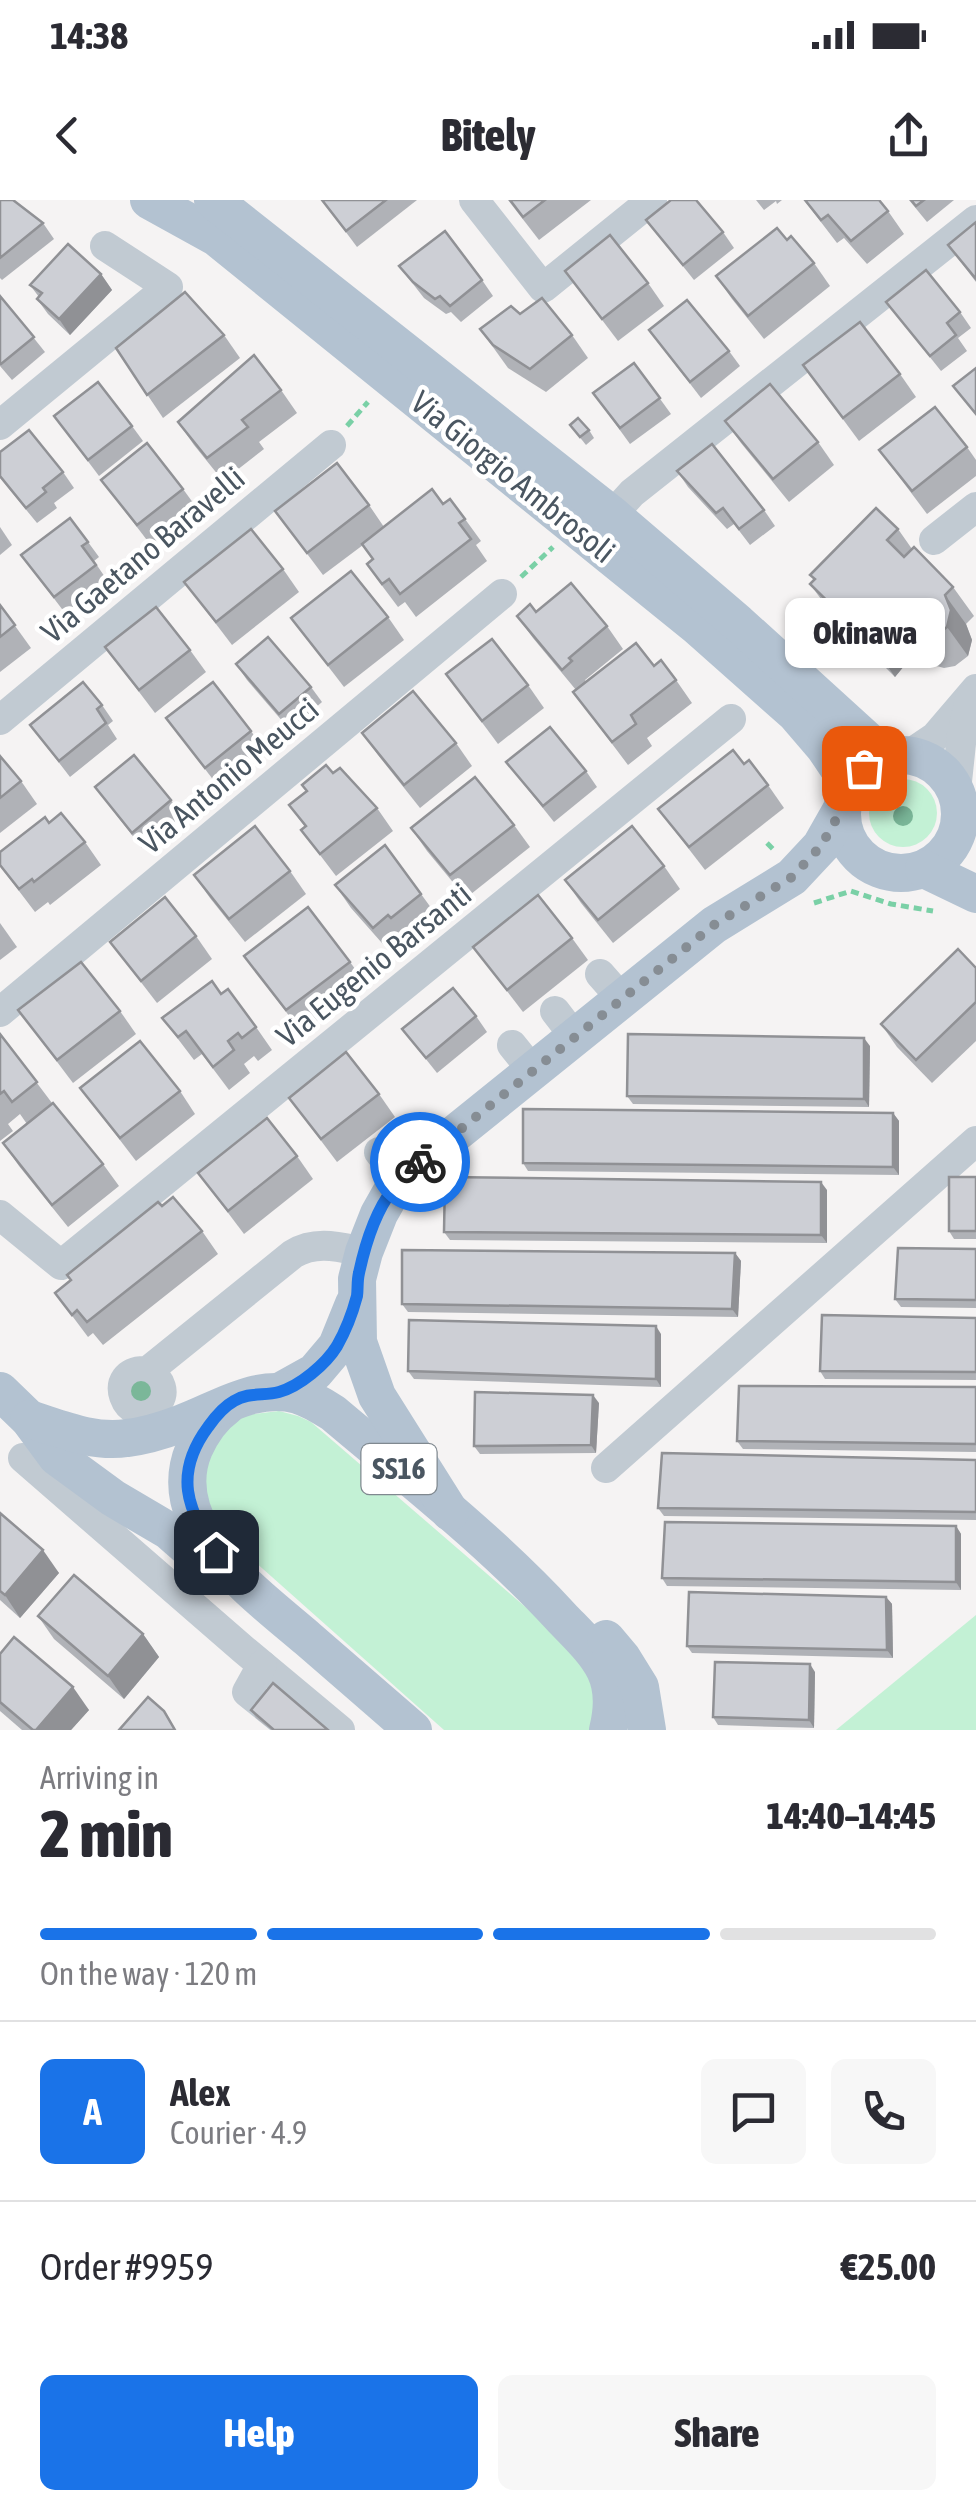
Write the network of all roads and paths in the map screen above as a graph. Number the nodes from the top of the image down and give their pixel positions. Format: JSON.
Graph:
{"nodes":[{"id":1,"x":149,"y":200,"type":"edge"},
{"id":2,"x":212,"y":200,"type":"edge"},
{"id":3,"x":474,"y":200,"type":"edge"},
{"id":4,"x":652,"y":200,"type":"edge"},
{"id":5,"x":976,"y":220,"type":"edge"},
{"id":6,"x":105,"y":246,"type":"dead end"},
{"id":7,"x":0,"y":425,"type":"edge"},
{"id":8,"x":331,"y":445,"type":"dead end"},
{"id":9,"x":976,"y":507,"type":"edge"},
{"id":10,"x":612,"y":515,"type":"junction"},
{"id":11,"x":934,"y":540,"type":"dead end"},
{"id":12,"x":555,"y":544,"type":"dead end"},
{"id":13,"x":502,"y":594,"type":"joint"},
{"id":14,"x":974,"y":693,"type":"edge"},
{"id":15,"x":731,"y":719,"type":"dead end"},
{"id":16,"x":0,"y":720,"type":"edge"},
{"id":17,"x":898,"y":756,"type":"junction"},
{"id":18,"x":846,"y":797,"type":"junction"},
{"id":19,"x":964,"y":815,"type":"edge"},
{"id":20,"x":874,"y":866,"type":"junction"},
{"id":21,"x":924,"y":869,"type":"junction"},
{"id":22,"x":799,"y":892,"type":"junction"},
{"id":23,"x":976,"y":894,"type":"edge"},
{"id":24,"x":934,"y":911,"type":"dead end"},
{"id":25,"x":0,"y":1012,"type":"edge"},
{"id":26,"x":976,"y":1142,"type":"edge"},
{"id":27,"x":0,"y":1215,"type":"edge"},
{"id":28,"x":364,"y":1252,"type":"junction"},
{"id":29,"x":356,"y":1297,"type":"junction"},
{"id":30,"x":148,"y":1372,"type":"dead end"},
{"id":31,"x":0,"y":1391,"type":"edge"},
{"id":32,"x":279,"y":1392,"type":"junction"},
{"id":33,"x":237,"y":1399,"type":"junction"},
{"id":34,"x":29,"y":1418,"type":"junction"},
{"id":35,"x":32,"y":1464,"type":"edge"},
{"id":36,"x":606,"y":1468,"type":"dead end"},
{"id":37,"x":450,"y":1512,"type":"junction"},
{"id":38,"x":231,"y":1572,"type":"junction"},
{"id":39,"x":540,"y":1594,"type":"junction"},
{"id":40,"x":276,"y":1612,"type":"junction"},
{"id":41,"x":253,"y":1658,"type":"junction"},
{"id":42,"x":294,"y":1730,"type":"edge"},
{"id":43,"x":340,"y":1730,"type":"edge"},
{"id":44,"x":413,"y":1730,"type":"edge"},
{"id":45,"x":608,"y":1730,"type":"edge"},
{"id":46,"x":647,"y":1730,"type":"edge"}],
"edges":[{"from":1,"to":18,"type":"main road","name":"Via Giorgio Ambrosoli"},
{"from":2,"to":10,"type":"main road","name":"Via Giorgio Ambrosoli"},
{"from":3,"to":4,"type":"street"},
{"from":5,"to":10,"type":"street"},
{"from":6,"to":7,"type":"street"},
{"from":8,"to":16,"type":"street","name":"Via Gaetano Baravelli"},
{"from":9,"to":11,"type":"street"},
{"from":10,"to":17,"type":"main road","name":"Via Giorgio Ambrosoli"},
{"from":12,"to":13,"type":"path"},
{"from":13,"to":25,"type":"street","name":"Via Antonio Meucci"},
{"from":14,"to":17,"type":"street"},
{"from":14,"to":19,"type":"street"},
{"from":15,"to":27,"type":"street","name":"Via Eugenio Barsanti"},
{"from":17,"to":18,"type":"main road"},
{"from":17,"to":19,"type":"main road"},
{"from":18,"to":20,"type":"main road"},
{"from":18,"to":22,"type":"main road"},
{"from":19,"to":21,"type":"main road"},
{"from":20,"to":21,"type":"main road"},
{"from":20,"to":22,"type":"main road"},
{"from":21,"to":23,"type":"main road"},
{"from":22,"to":24,"type":"path"},
{"from":22,"to":28,"type":"main road"},
{"from":26,"to":36,"type":"street"},
{"from":28,"to":29,"type":"main road"},
{"from":28,"to":30,"type":"street"},
{"from":29,"to":32,"type":"main road"},
{"from":29,"to":37,"type":"main road"},
{"from":31,"to":34,"type":"main road","number":"SS16"},
{"from":32,"to":33,"type":"main road","number":"SS16"},
{"from":32,"to":37,"type":"main road","number":"SS16"},
{"from":33,"to":34,"type":"main road","number":"SS16"},
{"from":33,"to":38,"type":"main road","number":"SS16"},
{"from":34,"to":35,"type":"main road","number":"SS16"},
{"from":35,"to":38,"type":"main road","number":"SS16"},
{"from":35,"to":41,"type":"street"},
{"from":37,"to":39,"type":"main road","number":"SS16"},
{"from":38,"to":40,"type":"main road","number":"SS16"},
{"from":39,"to":45,"type":"main road","number":"SS16"},
{"from":39,"to":46,"type":"main road","number":"SS16"},
{"from":40,"to":41,"type":"street"},
{"from":40,"to":44,"type":"main road","number":"SS16"},
{"from":41,"to":42,"type":"street"},
{"from":41,"to":43,"type":"street"}]}
